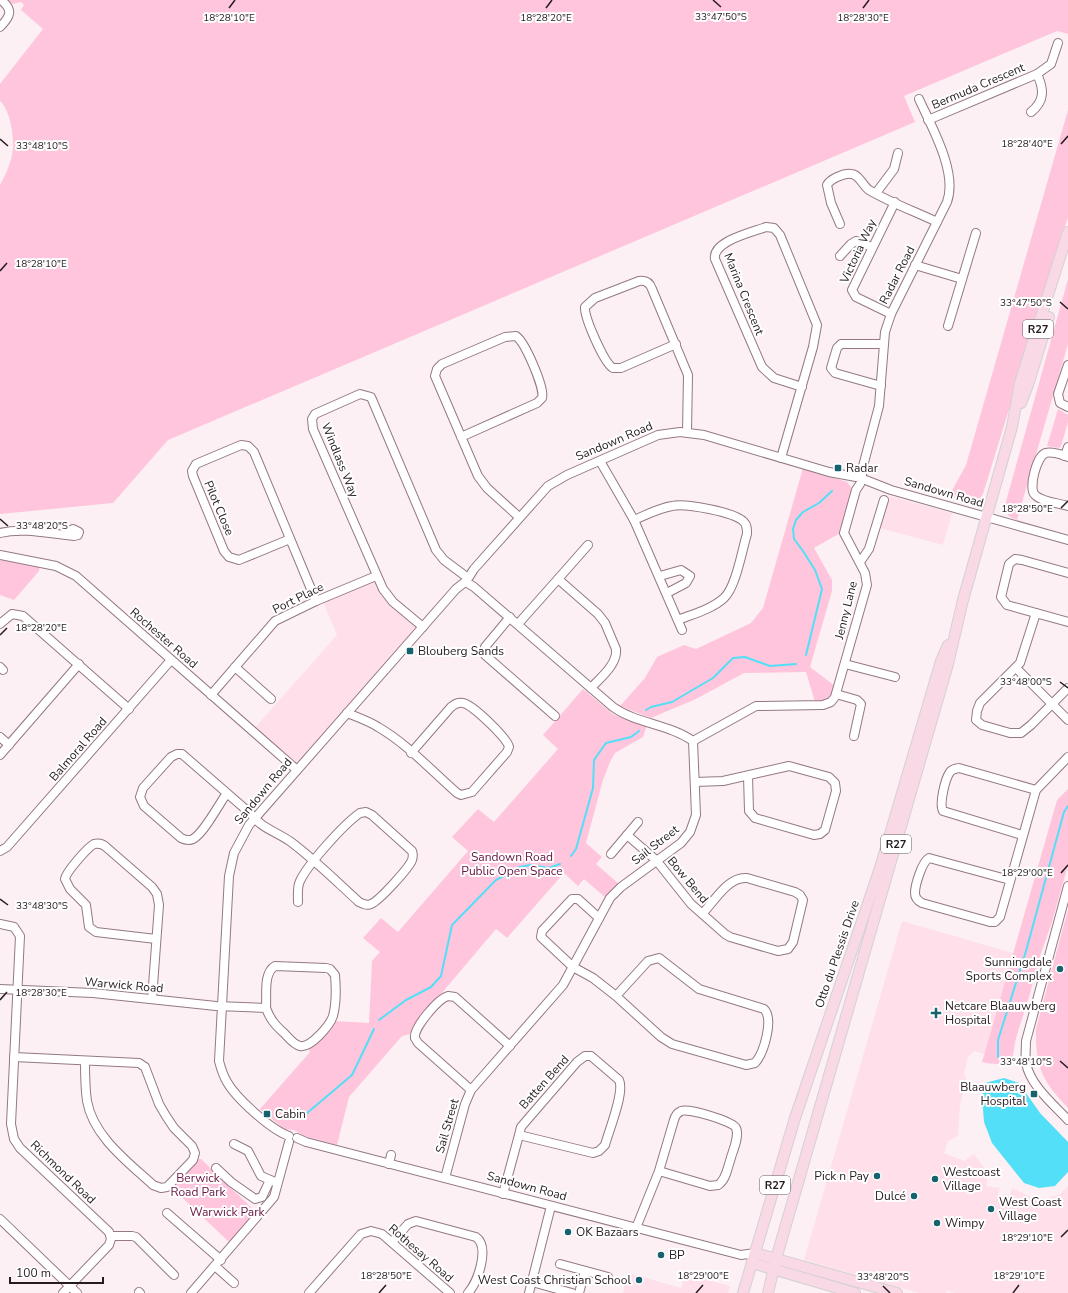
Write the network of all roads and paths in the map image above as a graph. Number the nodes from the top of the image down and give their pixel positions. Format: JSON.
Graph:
{"nodes":[{"id":1,"x":1,"y":0,"type":"edge"},
{"id":2,"x":0,"y":27,"type":"edge"},
{"id":3,"x":1058,"y":43,"type":"dead end"},
{"id":4,"x":1037,"y":74,"type":"junction"},
{"id":5,"x":919,"y":99,"type":"dead end"},
{"id":6,"x":1031,"y":112,"type":"dead end"},
{"id":7,"x":928,"y":120,"type":"junction"},
{"id":8,"x":898,"y":153,"type":"dead end"},
{"id":9,"x":876,"y":193,"type":"junction"},
{"id":10,"x":895,"y":202,"type":"junction"},
{"id":11,"x":937,"y":222,"type":"junction"},
{"id":12,"x":840,"y":224,"type":"dead end"},
{"id":13,"x":1068,"y":232,"type":"edge"},
{"id":14,"x":976,"y":233,"type":"dead end"},
{"id":15,"x":872,"y":247,"type":"junction"},
{"id":16,"x":1068,"y":252,"type":"edge"},
{"id":17,"x":840,"y":256,"type":"dead end"},
{"id":18,"x":915,"y":265,"type":"junction"},
{"id":19,"x":962,"y":279,"type":"junction"},
{"id":20,"x":891,"y":314,"type":"junction"},
{"id":21,"x":948,"y":326,"type":"dead end"},
{"id":22,"x":676,"y":344,"type":"junction"},
{"id":23,"x":883,"y":344,"type":"junction"},
{"id":24,"x":1068,"y":365,"type":"edge"},
{"id":25,"x":881,"y":386,"type":"junction"},
{"id":26,"x":802,"y":387,"type":"junction"},
{"id":27,"x":1065,"y":406,"type":"edge"},
{"id":28,"x":1012,"y":427,"type":"junction"},
{"id":29,"x":687,"y":432,"type":"junction"},
{"id":30,"x":461,"y":437,"type":"junction"},
{"id":31,"x":1068,"y":447,"type":"edge"},
{"id":32,"x":1067,"y":456,"type":"edge"},
{"id":33,"x":781,"y":458,"type":"junction"},
{"id":34,"x":600,"y":461,"type":"junction"},
{"id":35,"x":859,"y":480,"type":"junction"},
{"id":36,"x":884,"y":500,"type":"dead end"},
{"id":37,"x":1068,"y":506,"type":"edge"},
{"id":38,"x":519,"y":517,"type":"junction"},
{"id":39,"x":986,"y":518,"type":"junction"},
{"id":40,"x":634,"y":520,"type":"junction"},
{"id":41,"x":0,"y":533,"type":"edge"},
{"id":42,"x":63,"y":534,"type":"dead end"},
{"id":43,"x":290,"y":539,"type":"junction"},
{"id":44,"x":1068,"y":540,"type":"edge"},
{"id":45,"x":588,"y":544,"type":"dead end"},
{"id":46,"x":0,"y":556,"type":"edge"},
{"id":47,"x":860,"y":562,"type":"junction"},
{"id":48,"x":1068,"y":573,"type":"edge"},
{"id":49,"x":376,"y":576,"type":"junction"},
{"id":50,"x":660,"y":576,"type":"junction"},
{"id":51,"x":465,"y":578,"type":"junction"},
{"id":52,"x":558,"y":580,"type":"junction"},
{"id":53,"x":667,"y":593,"type":"junction"},
{"id":54,"x":316,"y":601,"type":"junction"},
{"id":55,"x":1036,"y":613,"type":"junction"},
{"id":56,"x":510,"y":617,"type":"junction"},
{"id":57,"x":678,"y":620,"type":"junction"},
{"id":58,"x":1068,"y":622,"type":"edge"},
{"id":59,"x":957,"y":623,"type":"junction"},
{"id":60,"x":0,"y":624,"type":"edge"},
{"id":61,"x":518,"y":624,"type":"junction"},
{"id":62,"x":423,"y":627,"type":"junction"},
{"id":63,"x":682,"y":630,"type":"dead end"},
{"id":64,"x":171,"y":660,"type":"junction"},
{"id":65,"x":79,"y":664,"type":"junction"},
{"id":66,"x":845,"y":664,"type":"junction"},
{"id":67,"x":235,"y":667,"type":"junction"},
{"id":68,"x":1016,"y":668,"type":"junction"},
{"id":69,"x":895,"y":677,"type":"dead end"},
{"id":70,"x":591,"y":688,"type":"junction"},
{"id":71,"x":1068,"y":688,"type":"edge"},
{"id":72,"x":836,"y":694,"type":"junction"},
{"id":73,"x":211,"y":695,"type":"junction"},
{"id":74,"x":271,"y":698,"type":"dead end"},
{"id":75,"x":1052,"y":704,"type":"junction"},
{"id":76,"x":129,"y":708,"type":"junction"},
{"id":77,"x":347,"y":713,"type":"junction"},
{"id":78,"x":555,"y":716,"type":"dead end"},
{"id":79,"x":1068,"y":720,"type":"edge"},
{"id":80,"x":854,"y":736,"type":"dead end"},
{"id":81,"x":0,"y":737,"type":"edge"},
{"id":82,"x":693,"y":741,"type":"junction"},
{"id":83,"x":9,"y":745,"type":"junction"},
{"id":84,"x":411,"y":753,"type":"junction"},
{"id":85,"x":0,"y":755,"type":"edge"},
{"id":86,"x":1068,"y":757,"type":"edge"},
{"id":87,"x":297,"y":770,"type":"junction"},
{"id":88,"x":748,"y":776,"type":"junction"},
{"id":89,"x":695,"y":782,"type":"junction"},
{"id":90,"x":1036,"y":790,"type":"junction"},
{"id":91,"x":227,"y":793,"type":"junction"},
{"id":92,"x":254,"y":819,"type":"junction"},
{"id":93,"x":638,"y":822,"type":"dead end"},
{"id":94,"x":627,"y":835,"type":"junction"},
{"id":95,"x":1022,"y":835,"type":"junction"},
{"id":96,"x":0,"y":851,"type":"edge"},
{"id":97,"x":611,"y":854,"type":"dead end"},
{"id":98,"x":656,"y":860,"type":"junction"},
{"id":99,"x":313,"y":862,"type":"junction"},
{"id":100,"x":1010,"y":880,"type":"junction"},
{"id":101,"x":1068,"y":886,"type":"edge"},
{"id":102,"x":298,"y":902,"type":"dead end"},
{"id":103,"x":702,"y":914,"type":"junction"},
{"id":104,"x":599,"y":918,"type":"junction"},
{"id":105,"x":0,"y":924,"type":"edge"},
{"id":106,"x":156,"y":939,"type":"junction"},
{"id":107,"x":573,"y":967,"type":"junction"},
{"id":108,"x":0,"y":989,"type":"edge"},
{"id":109,"x":17,"y":990,"type":"junction"},
{"id":110,"x":616,"y":996,"type":"junction"},
{"id":111,"x":152,"y":999,"type":"junction"},
{"id":112,"x":222,"y":1006,"type":"junction"},
{"id":113,"x":266,"y":1008,"type":"junction"},
{"id":114,"x":510,"y":1046,"type":"junction"},
{"id":115,"x":14,"y":1057,"type":"junction"},
{"id":116,"x":84,"y":1061,"type":"junction"},
{"id":117,"x":471,"y":1090,"type":"junction"},
{"id":118,"x":1068,"y":1120,"type":"edge"},
{"id":119,"x":518,"y":1135,"type":"junction"},
{"id":120,"x":290,"y":1140,"type":"junction"},
{"id":121,"x":234,"y":1144,"type":"dead end"},
{"id":122,"x":391,"y":1155,"type":"dead end"},
{"id":123,"x":389,"y":1164,"type":"junction"},
{"id":124,"x":216,"y":1168,"type":"dead end"},
{"id":125,"x":659,"y":1171,"type":"junction"},
{"id":126,"x":445,"y":1178,"type":"junction"},
{"id":127,"x":270,"y":1180,"type":"junction"},
{"id":128,"x":279,"y":1183,"type":"junction"},
{"id":129,"x":503,"y":1194,"type":"junction"},
{"id":130,"x":551,"y":1206,"type":"junction"},
{"id":131,"x":167,"y":1213,"type":"dead end"},
{"id":132,"x":0,"y":1219,"type":"edge"},
{"id":133,"x":636,"y":1228,"type":"junction"},
{"id":134,"x":111,"y":1236,"type":"junction"},
{"id":135,"x":392,"y":1242,"type":"junction"},
{"id":136,"x":753,"y":1258,"type":"junction"},
{"id":137,"x":776,"y":1259,"type":"junction"},
{"id":138,"x":221,"y":1260,"type":"junction"},
{"id":139,"x":560,"y":1264,"type":"dead end"},
{"id":140,"x":215,"y":1266,"type":"junction"},
{"id":141,"x":774,"y":1269,"type":"junction"},
{"id":142,"x":585,"y":1271,"type":"junction"},
{"id":143,"x":174,"y":1275,"type":"dead end"},
{"id":144,"x":608,"y":1277,"type":"dead end"},
{"id":145,"x":532,"y":1282,"type":"junction"},
{"id":146,"x":234,"y":1283,"type":"dead end"},
{"id":147,"x":70,"y":1286,"type":"junction"},
{"id":148,"x":64,"y":1293,"type":"edge"},
{"id":149,"x":78,"y":1293,"type":"edge"},
{"id":150,"x":191,"y":1293,"type":"edge"},
{"id":151,"x":309,"y":1293,"type":"edge"},
{"id":152,"x":450,"y":1293,"type":"edge"},
{"id":153,"x":468,"y":1293,"type":"edge"},
{"id":154,"x":529,"y":1293,"type":"edge"},
{"id":155,"x":572,"y":1293,"type":"edge"},
{"id":156,"x":579,"y":1293,"type":"edge"},
{"id":157,"x":744,"y":1293,"type":"edge"},
{"id":158,"x":768,"y":1293,"type":"edge"},
{"id":159,"x":855,"y":1293,"type":"edge"},
{"id":160,"x":896,"y":1293,"type":"edge"}],
"edges":[{"from":1,"to":2,"type":"street"},
{"from":3,"to":4,"type":"street","name":"Bermuda Crescent"},
{"from":4,"to":6,"type":"street","name":"Bermuda Crescent"},
{"from":4,"to":7,"type":"street","name":"Bermuda Crescent"},
{"from":5,"to":7,"type":"street","name":"Radar Road"},
{"from":7,"to":11,"type":"street","name":"Radar Road"},
{"from":8,"to":9,"type":"street"},
{"from":9,"to":10,"type":"street"},
{"from":9,"to":12,"type":"street"},
{"from":10,"to":11,"type":"street"},
{"from":10,"to":15,"type":"street","name":"Victoria Way"},
{"from":11,"to":18,"type":"street","name":"Radar Road"},
{"from":13,"to":28,"type":"main road","number":"R27"},
{"from":14,"to":19,"type":"street"},
{"from":15,"to":17,"type":"street"},
{"from":15,"to":20,"type":"street","name":"Victoria Way"},
{"from":16,"to":28,"type":"main road","number":"R27"},
{"from":18,"to":19,"type":"street"},
{"from":18,"to":20,"type":"street","name":"Radar Road"},
{"from":19,"to":21,"type":"street"},
{"from":20,"to":23,"type":"street","name":"Radar Road"},
{"from":22,"to":22,"type":"street"},
{"from":22,"to":29,"type":"street"},
{"from":23,"to":25,"type":"street","name":"Radar Road"},
{"from":23,"to":25,"type":"street"},
{"from":24,"to":27,"type":"street"},
{"from":25,"to":35,"type":"street","name":"Radar Road"},
{"from":26,"to":26,"type":"street","name":"Marina Crescent"},
{"from":26,"to":33,"type":"street","name":"Marina Crescent"},
{"from":28,"to":39,"type":"main road","number":"R27"},
{"from":29,"to":33,"type":"street","name":"Sandown Road"},
{"from":29,"to":34,"type":"street","name":"Sandown Road"},
{"from":30,"to":30,"type":"street"},
{"from":30,"to":38,"type":"street"},
{"from":31,"to":32,"type":"street"},
{"from":32,"to":37,"type":"street"},
{"from":33,"to":35,"type":"street","name":"Sandown Road"},
{"from":34,"to":38,"type":"street","name":"Sandown Road"},
{"from":34,"to":40,"type":"street"},
{"from":35,"to":39,"type":"street","name":"Sandown Road"},
{"from":35,"to":47,"type":"street","name":"Jenny Lane"},
{"from":36,"to":47,"type":"street"},
{"from":38,"to":51,"type":"street","name":"Sandown Road"},
{"from":39,"to":44,"type":"street","name":"Sandown Road"},
{"from":39,"to":59,"type":"main road","name":"Otto du Plessis Drive","number":"R27"},
{"from":40,"to":50,"type":"street"},
{"from":40,"to":57,"type":"street"},
{"from":41,"to":42,"type":"street"},
{"from":43,"to":43,"type":"street","name":"Pilot Close"},
{"from":43,"to":54,"type":"street","name":"Pilot Close"},
{"from":45,"to":52,"type":"street"},
{"from":46,"to":64,"type":"street","name":"Rochester Road"},
{"from":47,"to":66,"type":"street","name":"Jenny Lane"},
{"from":48,"to":55,"type":"street"},
{"from":49,"to":51,"type":"street","name":"Windlass Way"},
{"from":49,"to":54,"type":"street","name":"Port Place"},
{"from":49,"to":62,"type":"street","name":"Windlass Way"},
{"from":50,"to":53,"type":"street"},
{"from":50,"to":53,"type":"street"},
{"from":51,"to":56,"type":"street"},
{"from":51,"to":62,"type":"street","name":"Sandown Road"},
{"from":52,"to":61,"type":"street"},
{"from":52,"to":70,"type":"street"},
{"from":53,"to":57,"type":"street"},
{"from":54,"to":67,"type":"street","name":"Port Place"},
{"from":55,"to":58,"type":"street"},
{"from":55,"to":68,"type":"street"},
{"from":56,"to":61,"type":"street"},
{"from":56,"to":78,"type":"street"},
{"from":57,"to":63,"type":"street"},
{"from":59,"to":136,"type":"main road","name":"Otto du Plessis Drive","number":"R27"},
{"from":59,"to":137,"type":"main road","name":"Otto du Plessis Drive","number":"R27"},
{"from":60,"to":65,"type":"street"},
{"from":61,"to":70,"type":"street"},
{"from":62,"to":77,"type":"street","name":"Sandown Road"},
{"from":64,"to":73,"type":"street","name":"Rochester Road"},
{"from":64,"to":76,"type":"street","name":"Balmoral Road"},
{"from":65,"to":76,"type":"street"},
{"from":65,"to":83,"type":"street"},
{"from":66,"to":69,"type":"street"},
{"from":66,"to":72,"type":"street","name":"Jenny Lane"},
{"from":67,"to":73,"type":"street","name":"Port Place"},
{"from":67,"to":74,"type":"street"},
{"from":68,"to":75,"type":"street"},
{"from":68,"to":75,"type":"street"},
{"from":70,"to":82,"type":"street"},
{"from":71,"to":75,"type":"street"},
{"from":72,"to":80,"type":"street"},
{"from":72,"to":82,"type":"street"},
{"from":73,"to":87,"type":"street","name":"Rochester Road"},
{"from":75,"to":79,"type":"street"},
{"from":76,"to":96,"type":"street","name":"Balmoral Road"},
{"from":77,"to":84,"type":"street"},
{"from":77,"to":87,"type":"street","name":"Sandown Road"},
{"from":81,"to":83,"type":"street"},
{"from":82,"to":89,"type":"street","name":"Sail Street"},
{"from":83,"to":85,"type":"street"},
{"from":84,"to":84,"type":"street"},
{"from":86,"to":90,"type":"street"},
{"from":87,"to":92,"type":"street","name":"Sandown Road"},
{"from":88,"to":88,"type":"street"},
{"from":88,"to":89,"type":"street"},
{"from":89,"to":98,"type":"street","name":"Sail Street"},
{"from":90,"to":95,"type":"street"},
{"from":90,"to":95,"type":"street"},
{"from":91,"to":91,"type":"street"},
{"from":91,"to":92,"type":"street"},
{"from":92,"to":99,"type":"street"},
{"from":92,"to":112,"type":"street","name":"Sandown Road"},
{"from":93,"to":94,"type":"street"},
{"from":94,"to":97,"type":"street"},
{"from":94,"to":98,"type":"street","name":"Bow Bend"},
{"from":95,"to":100,"type":"street"},
{"from":98,"to":103,"type":"street","name":"Bow Bend"},
{"from":98,"to":104,"type":"street","name":"Sail Street"},
{"from":99,"to":99,"type":"street"},
{"from":99,"to":102,"type":"street"},
{"from":100,"to":100,"type":"street"},
{"from":101,"to":118,"type":"street"},
{"from":103,"to":103,"type":"street","name":"Bow Bend"},
{"from":104,"to":107,"type":"street","name":"Sail Street"},
{"from":104,"to":107,"type":"street"},
{"from":105,"to":109,"type":"street","name":"Richmond Road"},
{"from":106,"to":106,"type":"street"},
{"from":106,"to":111,"type":"street"},
{"from":107,"to":110,"type":"street"},
{"from":107,"to":114,"type":"street","name":"Sail Street"},
{"from":108,"to":109,"type":"street","name":"Warwick Road"},
{"from":109,"to":111,"type":"street","name":"Warwick Road"},
{"from":109,"to":115,"type":"street","name":"Richmond Road"},
{"from":110,"to":110,"type":"street"},
{"from":111,"to":112,"type":"street","name":"Warwick Road"},
{"from":112,"to":113,"type":"street","name":"Warwick Road"},
{"from":112,"to":120,"type":"street","name":"Sandown Road"},
{"from":113,"to":113,"type":"street"},
{"from":114,"to":117,"type":"street","name":"Sail Street"},
{"from":114,"to":117,"type":"street"},
{"from":115,"to":116,"type":"street"},
{"from":115,"to":134,"type":"street","name":"Richmond Road"},
{"from":116,"to":116,"type":"street"},
{"from":117,"to":126,"type":"street","name":"Sail Street"},
{"from":119,"to":119,"type":"street","name":"Batten Bend"},
{"from":119,"to":129,"type":"street","name":"Batten Bend"},
{"from":120,"to":123,"type":"street","name":"Sandown Road"},
{"from":120,"to":128,"type":"street"},
{"from":121,"to":127,"type":"street"},
{"from":122,"to":123,"type":"street"},
{"from":123,"to":126,"type":"street","name":"Sandown Road"},
{"from":124,"to":127,"type":"street"},
{"from":125,"to":125,"type":"street"},
{"from":125,"to":133,"type":"street"},
{"from":126,"to":129,"type":"street","name":"Sandown Road"},
{"from":127,"to":128,"type":"street"},
{"from":128,"to":138,"type":"street"},
{"from":129,"to":130,"type":"street","name":"Sandown Road"},
{"from":130,"to":133,"type":"street","name":"Sandown Road"},
{"from":130,"to":145,"type":"street"},
{"from":131,"to":138,"type":"street"},
{"from":132,"to":147,"type":"street"},
{"from":133,"to":136,"type":"street","name":"Sandown Road"},
{"from":134,"to":143,"type":"street"},
{"from":134,"to":147,"type":"street"},
{"from":135,"to":151,"type":"street","name":"Rothesay Road"},
{"from":135,"to":152,"type":"street","name":"Rothesay Road"},
{"from":135,"to":153,"type":"street"},
{"from":136,"to":137,"type":"main road","name":"Sandown Road"},
{"from":136,"to":141,"type":"main road","name":"Sandown Road"},
{"from":136,"to":157,"type":"main road","name":"Otto du Plessis Drive","number":"R27"},
{"from":137,"to":141,"type":"main road","name":"Otto du Plessis Drive","number":"R27"},
{"from":137,"to":160,"type":"main road","name":"Sandown Road"},
{"from":138,"to":140,"type":"street"},
{"from":139,"to":142,"type":"street"},
{"from":140,"to":146,"type":"street"},
{"from":140,"to":150,"type":"street"},
{"from":141,"to":158,"type":"main road","name":"Otto du Plessis Drive","number":"R27"},
{"from":141,"to":159,"type":"main road","name":"Sandown Road"},
{"from":142,"to":144,"type":"street"},
{"from":142,"to":156,"type":"street"},
{"from":145,"to":154,"type":"street"},
{"from":145,"to":155,"type":"street"},
{"from":147,"to":148,"type":"street"},
{"from":147,"to":149,"type":"street"}]}
